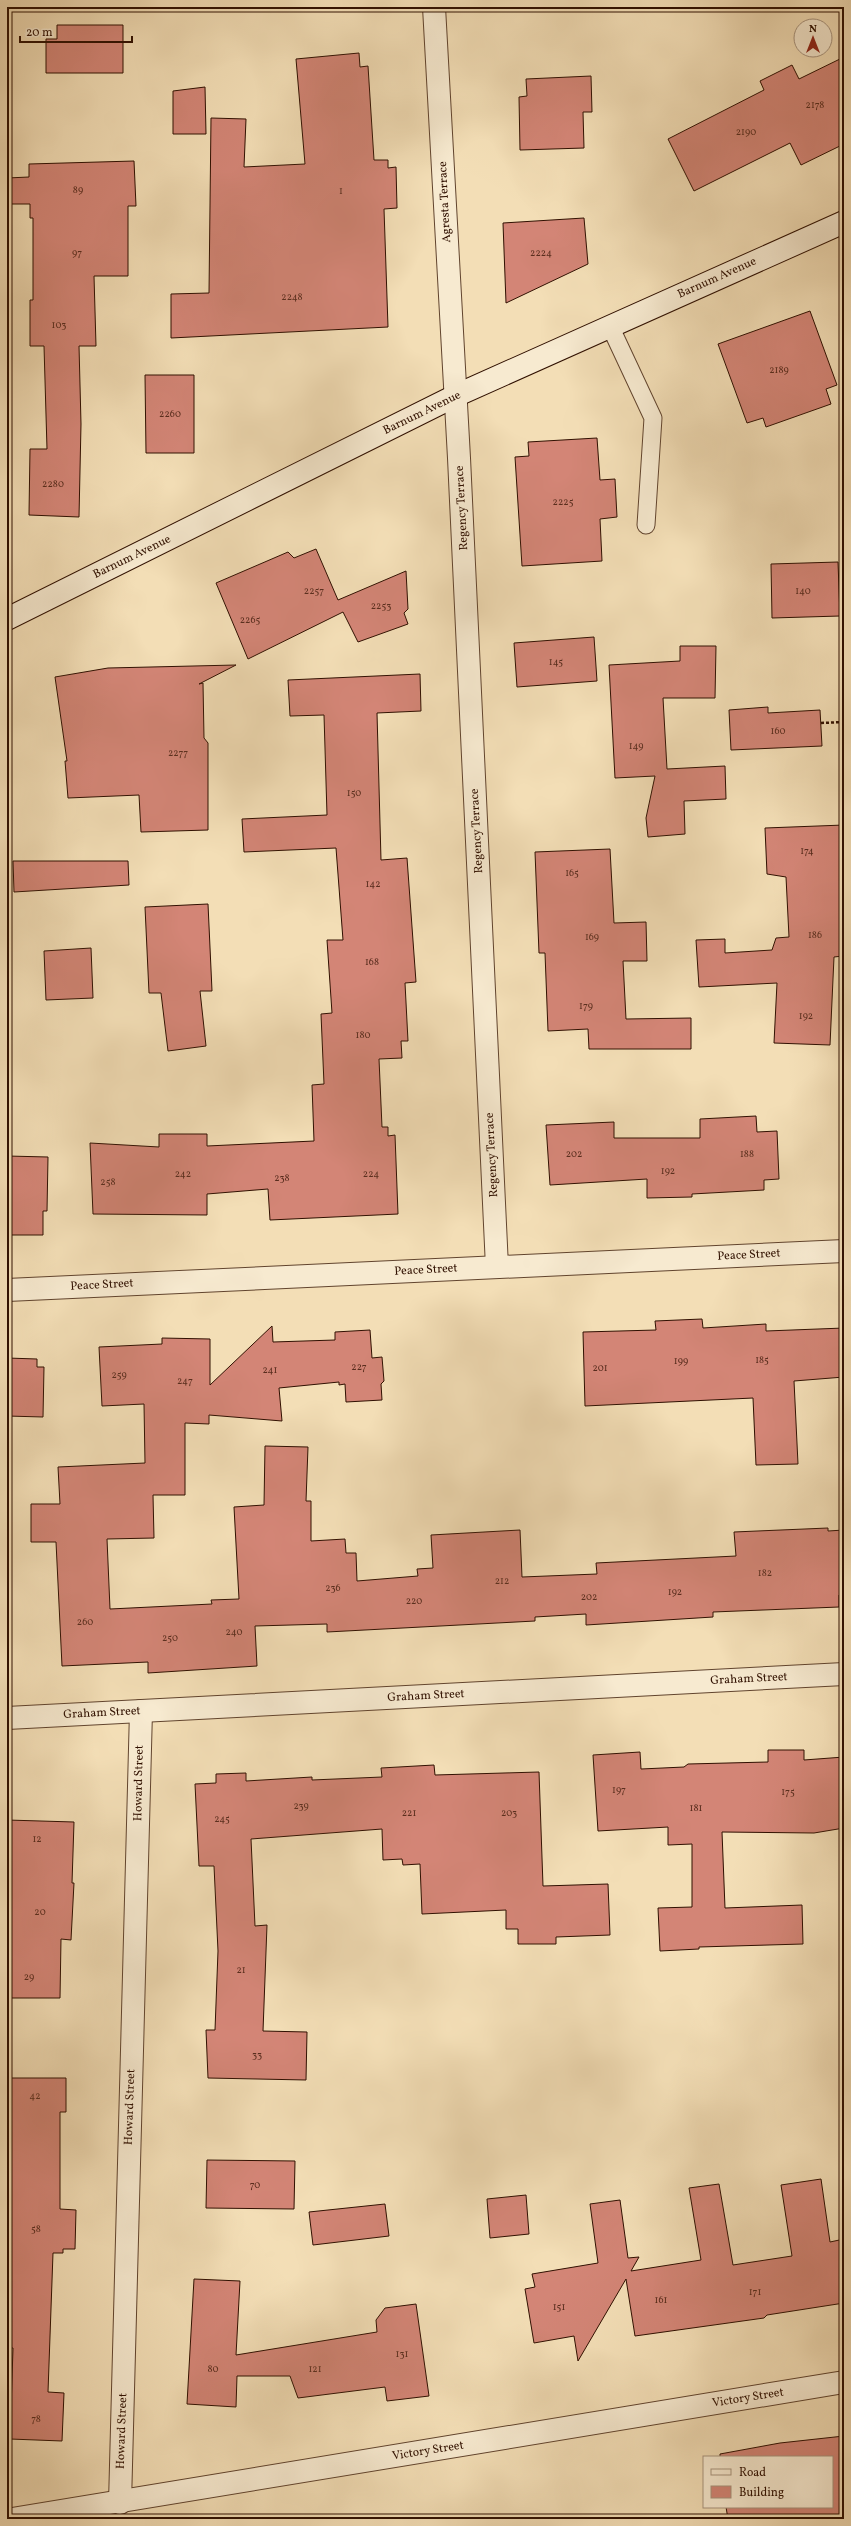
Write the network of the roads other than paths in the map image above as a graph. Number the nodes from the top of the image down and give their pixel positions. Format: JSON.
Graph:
{"nodes":[{"id":1,"x":434,"y":7,"type":"edge"},
{"id":2,"x":844,"y":222,"type":"edge"},
{"id":3,"x":610,"y":326,"type":"junction"},
{"id":4,"x":455,"y":396,"type":"junction"},
{"id":5,"x":646,"y":525,"type":"dead end"},
{"id":6,"x":7,"y":619,"type":"edge"},
{"id":7,"x":844,"y":1250,"type":"edge"},
{"id":8,"x":497,"y":1267,"type":"junction"},
{"id":9,"x":7,"y":1290,"type":"edge"},
{"id":10,"x":844,"y":1674,"type":"edge"},
{"id":11,"x":141,"y":1711,"type":"junction"},
{"id":12,"x":7,"y":1718,"type":"edge"},
{"id":13,"x":844,"y":2382,"type":"edge"},
{"id":14,"x":120,"y":2502,"type":"junction"},
{"id":15,"x":12,"y":2519,"type":"edge"}],
"edges":[{"from":1,"to":4,"type":"street","name":"Agresta Terrace"},
{"from":2,"to":3,"type":"street","name":"Barnum Avenue"},
{"from":3,"to":4,"type":"street","name":"Barnum Avenue"},
{"from":3,"to":5,"type":"lane"},
{"from":4,"to":6,"type":"street","name":"Barnum Avenue"},
{"from":4,"to":8,"type":"street","name":"Regency Terrace"},
{"from":7,"to":8,"type":"street","name":"Peace Street"},
{"from":8,"to":9,"type":"street","name":"Peace Street"},
{"from":10,"to":11,"type":"street","name":"Graham Street"},
{"from":11,"to":12,"type":"street","name":"Graham Street"},
{"from":11,"to":14,"type":"street","name":"Howard Street"},
{"from":13,"to":14,"type":"street","name":"Victory Street"},
{"from":14,"to":15,"type":"street","name":"Victory Street"}]}
